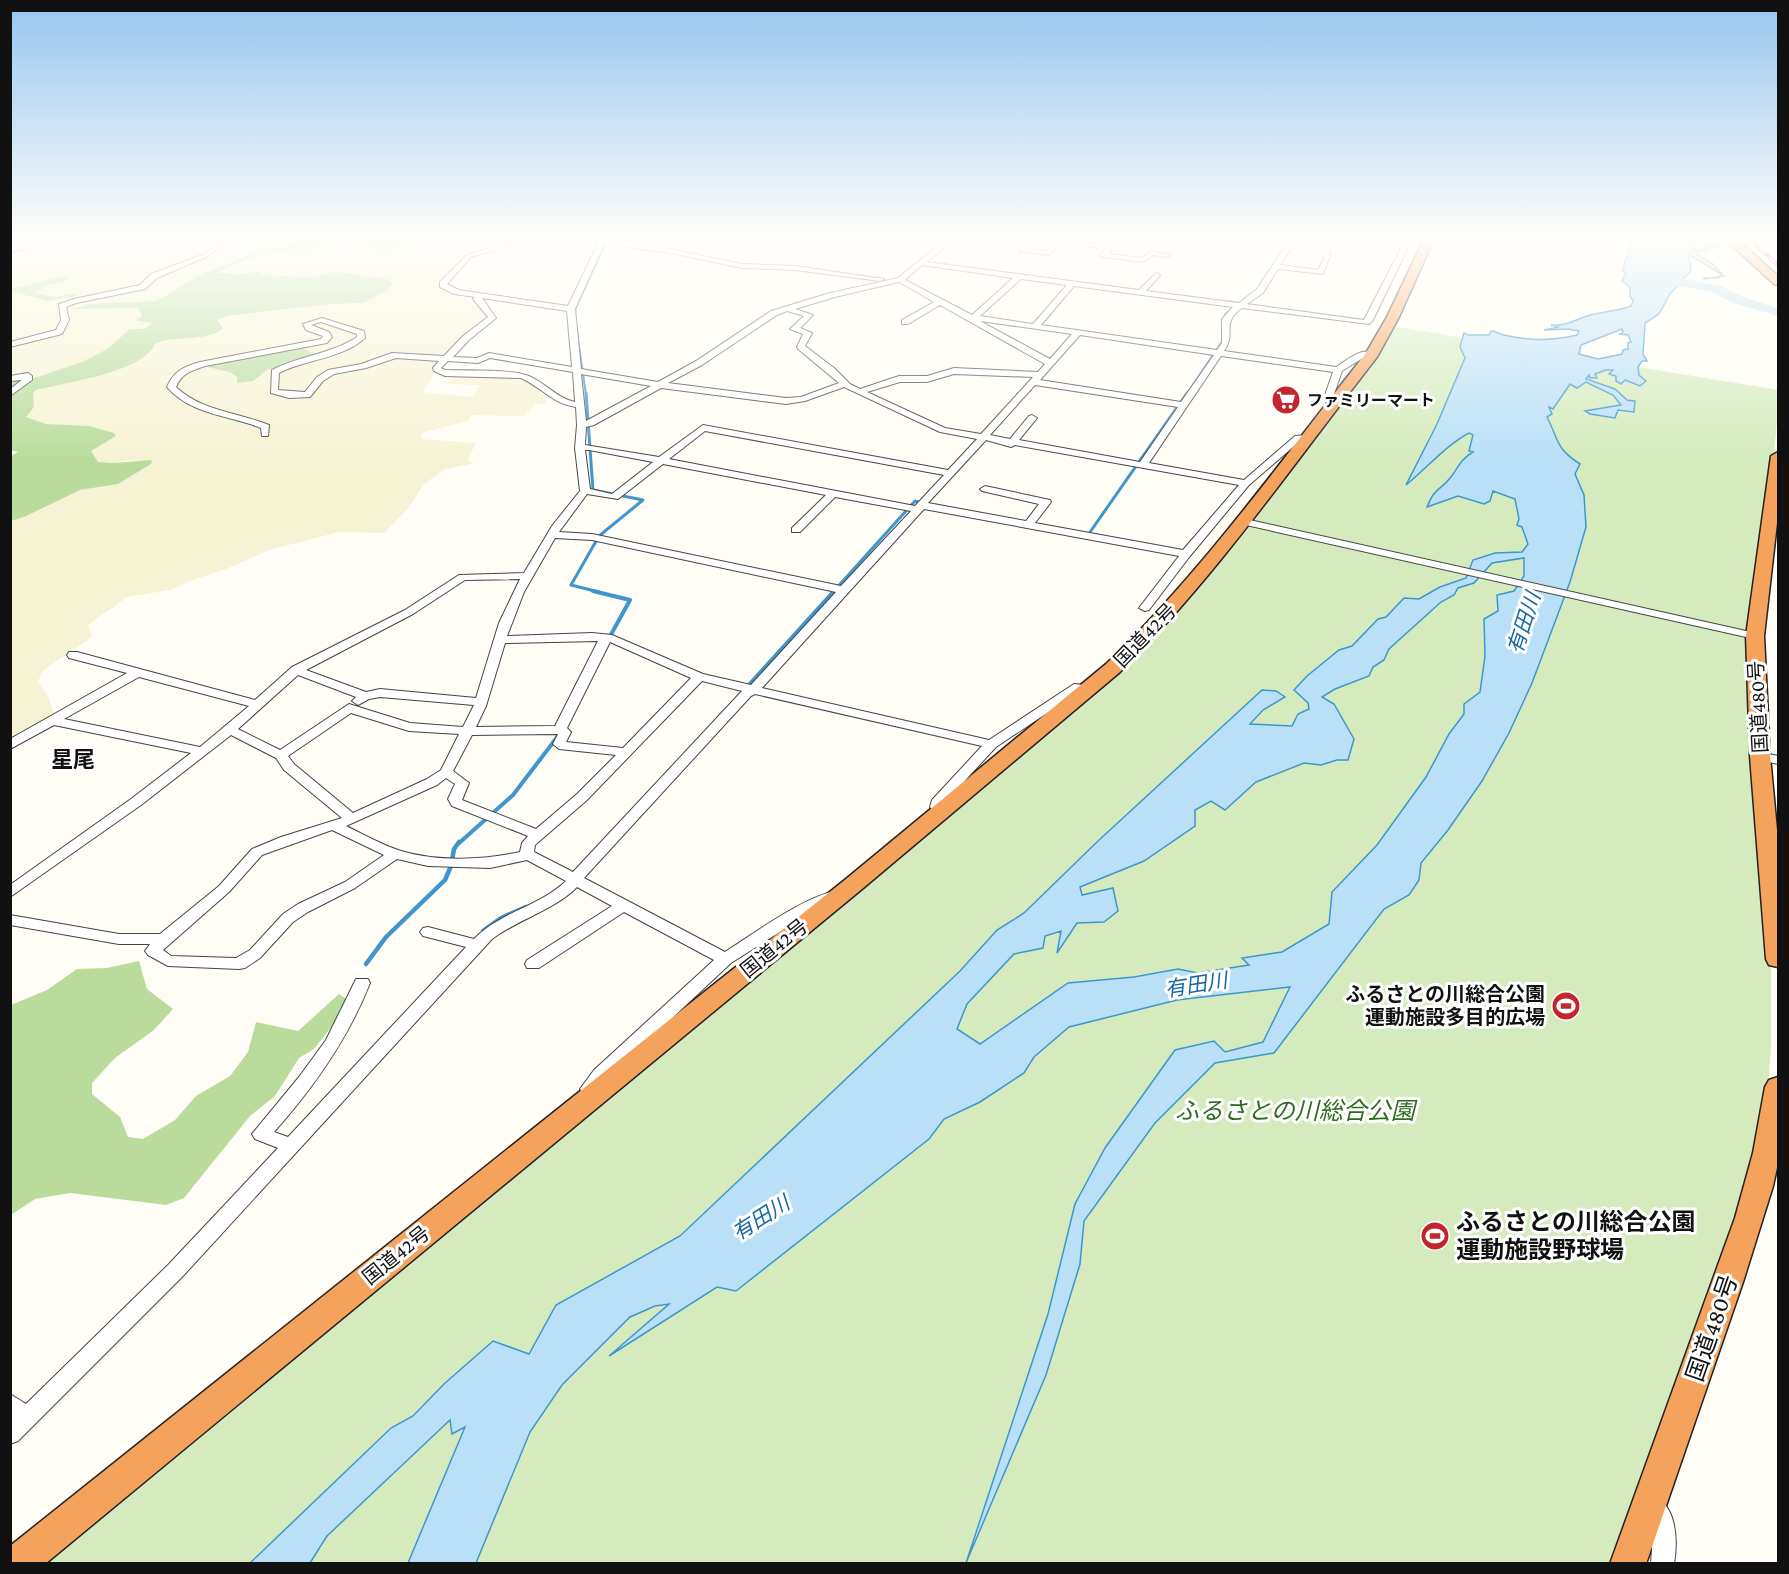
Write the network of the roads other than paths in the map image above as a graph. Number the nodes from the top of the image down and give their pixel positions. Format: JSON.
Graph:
{"nodes":[{"id":1,"x":64,"y":312,"type":"edge"},
{"id":2,"x":489,"y":312,"type":"edge"},
{"id":3,"x":571,"y":312,"type":"edge"},
{"id":4,"x":778,"y":312,"type":"edge"},
{"id":5,"x":798,"y":312,"type":"edge"},
{"id":6,"x":922,"y":312,"type":"edge"},
{"id":7,"x":962,"y":312,"type":"edge"},
{"id":8,"x":976,"y":312,"type":"edge"},
{"id":9,"x":1047,"y":312,"type":"edge"},
{"id":10,"x":1232,"y":312,"type":"edge"},
{"id":11,"x":1296,"y":312,"type":"edge"},
{"id":12,"x":1374,"y":312,"type":"edge"},
{"id":13,"x":1396,"y":312,"type":"edge"},
{"id":14,"x":971,"y":317,"type":"junction"},
{"id":15,"x":905,"y":322,"type":"dead end"},
{"id":16,"x":1036,"y":326,"type":"junction"},
{"id":17,"x":1079,"y":332,"type":"junction"},
{"id":18,"x":10,"y":345,"type":"edge"},
{"id":19,"x":1219,"y":352,"type":"junction"},
{"id":20,"x":1372,"y":354,"type":"junction"},
{"id":21,"x":446,"y":360,"type":"junction"},
{"id":22,"x":1050,"y":363,"type":"junction"},
{"id":23,"x":1338,"y":370,"type":"junction"},
{"id":24,"x":577,"y":371,"type":"junction"},
{"id":25,"x":1037,"y":378,"type":"junction"},
{"id":26,"x":10,"y":379,"type":"edge"},
{"id":27,"x":845,"y":384,"type":"junction"},
{"id":28,"x":660,"y":385,"type":"junction"},
{"id":29,"x":859,"y":392,"type":"junction"},
{"id":30,"x":10,"y":394,"type":"edge"},
{"id":31,"x":1336,"y":399,"type":"junction"},
{"id":32,"x":580,"y":405,"type":"junction"},
{"id":33,"x":1184,"y":405,"type":"junction"},
{"id":34,"x":1032,"y":418,"type":"dead end"},
{"id":35,"x":582,"y":425,"type":"junction"},
{"id":36,"x":265,"y":435,"type":"dead end"},
{"id":37,"x":1306,"y":438,"type":"junction"},
{"id":38,"x":981,"y":439,"type":"junction"},
{"id":39,"x":1011,"y":444,"type":"junction"},
{"id":40,"x":580,"y":448,"type":"junction"},
{"id":41,"x":1779,"y":456,"type":"edge"},
{"id":42,"x":662,"y":461,"type":"junction"},
{"id":43,"x":1142,"y":466,"type":"junction"},
{"id":44,"x":950,"y":473,"type":"junction"},
{"id":45,"x":1246,"y":483,"type":"junction"},
{"id":46,"x":985,"y":489,"type":"dead end"},
{"id":47,"x":585,"y":491,"type":"junction"},
{"id":48,"x":833,"y":493,"type":"junction"},
{"id":49,"x":919,"y":507,"type":"junction"},
{"id":50,"x":1246,"y":522,"type":"junction"},
{"id":51,"x":1028,"y":525,"type":"junction"},
{"id":52,"x":796,"y":530,"type":"dead end"},
{"id":53,"x":551,"y":535,"type":"junction"},
{"id":54,"x":1186,"y":554,"type":"junction"},
{"id":55,"x":527,"y":576,"type":"junction"},
{"id":56,"x":843,"y":591,"type":"junction"},
{"id":57,"x":1145,"y":608,"type":"dead end"},
{"id":58,"x":1747,"y":634,"type":"junction"},
{"id":59,"x":605,"y":638,"type":"junction"},
{"id":60,"x":500,"y":640,"type":"junction"},
{"id":61,"x":73,"y":655,"type":"dead end"},
{"id":62,"x":296,"y":670,"type":"junction"},
{"id":63,"x":138,"y":672,"type":"junction"},
{"id":64,"x":699,"y":676,"type":"junction"},
{"id":65,"x":754,"y":689,"type":"junction"},
{"id":66,"x":1090,"y":689,"type":"junction"},
{"id":67,"x":365,"y":696,"type":"junction"},
{"id":68,"x":481,"y":702,"type":"junction"},
{"id":69,"x":258,"y":705,"type":"junction"},
{"id":70,"x":350,"y":708,"type":"junction"},
{"id":71,"x":54,"y":721,"type":"junction"},
{"id":72,"x":230,"y":729,"type":"junction"},
{"id":73,"x":560,"y":730,"type":"junction"},
{"id":74,"x":468,"y":731,"type":"junction"},
{"id":75,"x":990,"y":744,"type":"junction"},
{"id":76,"x":10,"y":745,"type":"edge"},
{"id":77,"x":201,"y":752,"type":"junction"},
{"id":78,"x":626,"y":752,"type":"junction"},
{"id":79,"x":281,"y":755,"type":"junction"},
{"id":80,"x":1769,"y":758,"type":"edge"},
{"id":81,"x":446,"y":772,"type":"junction"},
{"id":82,"x":941,"y":811,"type":"junction"},
{"id":83,"x":352,"y":819,"type":"junction"},
{"id":84,"x":333,"y":825,"type":"junction"},
{"id":85,"x":538,"y":835,"type":"junction"},
{"id":86,"x":395,"y":854,"type":"junction"},
{"id":87,"x":529,"y":855,"type":"junction"},
{"id":88,"x":575,"y":879,"type":"junction"},
{"id":89,"x":10,"y":892,"type":"edge"},
{"id":90,"x":839,"y":895,"type":"junction"},
{"id":91,"x":624,"y":905,"type":"junction"},
{"id":92,"x":10,"y":920,"type":"edge"},
{"id":93,"x":428,"y":932,"type":"dead end"},
{"id":94,"x":164,"y":939,"type":"junction"},
{"id":95,"x":477,"y":945,"type":"junction"},
{"id":96,"x":725,"y":959,"type":"junction"},
{"id":97,"x":1779,"y":959,"type":"edge"},
{"id":98,"x":533,"y":964,"type":"dead end"},
{"id":99,"x":362,"y":983,"type":"dead end"},
{"id":100,"x":1779,"y":1087,"type":"edge"},
{"id":101,"x":588,"y":1100,"type":"junction"},
{"id":102,"x":292,"y":1146,"type":"junction"},
{"id":103,"x":10,"y":1404,"type":"edge"},
{"id":104,"x":27,"y":1418,"type":"junction"},
{"id":105,"x":10,"y":1434,"type":"edge"},
{"id":106,"x":1651,"y":1505,"type":"junction"},
{"id":107,"x":16,"y":1563,"type":"edge"},
{"id":108,"x":1628,"y":1563,"type":"edge"},
{"id":109,"x":1662,"y":1563,"type":"edge"}],
"edges":[{"from":1,"to":18,"type":"street"},
{"from":2,"to":21,"type":"street"},
{"from":3,"to":24,"type":"street"},
{"from":4,"to":28,"type":"street"},
{"from":5,"to":27,"type":"street"},
{"from":6,"to":15,"type":"street"},
{"from":7,"to":14,"type":"street"},
{"from":8,"to":14,"type":"street"},
{"from":9,"to":16,"type":"street"},
{"from":10,"to":19,"type":"street"},
{"from":11,"to":12,"type":"street"},
{"from":13,"to":20,"type":"highway","name":"国道42号"},
{"from":14,"to":16,"type":"street"},
{"from":14,"to":22,"type":"street"},
{"from":16,"to":17,"type":"street"},
{"from":17,"to":19,"type":"street"},
{"from":17,"to":22,"type":"street"},
{"from":19,"to":23,"type":"street"},
{"from":19,"to":33,"type":"street"},
{"from":20,"to":23,"type":"street"},
{"from":20,"to":31,"type":"highway","name":"国道42号"},
{"from":21,"to":24,"type":"street"},
{"from":21,"to":32,"type":"street"},
{"from":21,"to":36,"type":"street"},
{"from":22,"to":25,"type":"street"},
{"from":23,"to":31,"type":"street"},
{"from":24,"to":28,"type":"street"},
{"from":24,"to":32,"type":"street"},
{"from":25,"to":29,"type":"street"},
{"from":25,"to":33,"type":"street"},
{"from":25,"to":38,"type":"street"},
{"from":26,"to":30,"type":"street"},
{"from":27,"to":28,"type":"street"},
{"from":27,"to":29,"type":"street"},
{"from":28,"to":35,"type":"street"},
{"from":29,"to":38,"type":"street"},
{"from":31,"to":37,"type":"highway","name":"国道42号"},
{"from":32,"to":35,"type":"street"},
{"from":33,"to":43,"type":"street"},
{"from":34,"to":39,"type":"street"},
{"from":35,"to":40,"type":"street"},
{"from":37,"to":45,"type":"street"},
{"from":37,"to":50,"type":"highway","name":"国道42号"},
{"from":38,"to":39,"type":"street"},
{"from":38,"to":44,"type":"street"},
{"from":39,"to":43,"type":"street"},
{"from":40,"to":42,"type":"street"},
{"from":40,"to":47,"type":"street"},
{"from":41,"to":58,"type":"highway","name":"国道480号"},
{"from":42,"to":44,"type":"street"},
{"from":42,"to":47,"type":"street"},
{"from":42,"to":48,"type":"street"},
{"from":43,"to":45,"type":"street"},
{"from":44,"to":49,"type":"street"},
{"from":45,"to":54,"type":"street"},
{"from":46,"to":51,"type":"street"},
{"from":47,"to":53,"type":"street"},
{"from":48,"to":49,"type":"street"},
{"from":48,"to":52,"type":"street"},
{"from":49,"to":51,"type":"street"},
{"from":49,"to":56,"type":"street"},
{"from":50,"to":58,"type":"street"},
{"from":50,"to":66,"type":"highway","name":"国道42号"},
{"from":51,"to":54,"type":"street"},
{"from":53,"to":55,"type":"street"},
{"from":53,"to":56,"type":"street"},
{"from":54,"to":57,"type":"street"},
{"from":55,"to":60,"type":"street"},
{"from":55,"to":62,"type":"street"},
{"from":56,"to":65,"type":"street"},
{"from":58,"to":80,"type":"highway","name":"国道480号"},
{"from":59,"to":60,"type":"street"},
{"from":59,"to":64,"type":"street"},
{"from":59,"to":73,"type":"street"},
{"from":60,"to":68,"type":"street"},
{"from":61,"to":63,"type":"street"},
{"from":62,"to":67,"type":"street"},
{"from":62,"to":69,"type":"street"},
{"from":63,"to":69,"type":"street"},
{"from":63,"to":71,"type":"street"},
{"from":64,"to":65,"type":"street"},
{"from":64,"to":78,"type":"street"},
{"from":65,"to":75,"type":"street"},
{"from":65,"to":88,"type":"street"},
{"from":66,"to":75,"type":"street"},
{"from":66,"to":82,"type":"highway","name":"国道42号"},
{"from":67,"to":68,"type":"street"},
{"from":67,"to":70,"type":"street"},
{"from":68,"to":74,"type":"street"},
{"from":69,"to":72,"type":"street"},
{"from":70,"to":74,"type":"street"},
{"from":70,"to":79,"type":"street"},
{"from":71,"to":76,"type":"street"},
{"from":71,"to":77,"type":"street"},
{"from":72,"to":77,"type":"street"},
{"from":72,"to":79,"type":"street"},
{"from":73,"to":74,"type":"street"},
{"from":73,"to":78,"type":"street"},
{"from":74,"to":81,"type":"street"},
{"from":75,"to":82,"type":"street"},
{"from":77,"to":89,"type":"street"},
{"from":78,"to":85,"type":"street"},
{"from":79,"to":83,"type":"street"},
{"from":80,"to":97,"type":"highway","name":"国道480号"},
{"from":81,"to":83,"type":"street"},
{"from":81,"to":85,"type":"street"},
{"from":82,"to":90,"type":"highway","name":"国道42号"},
{"from":83,"to":84,"type":"street"},
{"from":84,"to":86,"type":"street"},
{"from":84,"to":94,"type":"street"},
{"from":85,"to":87,"type":"street"},
{"from":86,"to":87,"type":"street"},
{"from":86,"to":94,"type":"street"},
{"from":87,"to":88,"type":"street"},
{"from":88,"to":91,"type":"street"},
{"from":88,"to":95,"type":"street"},
{"from":90,"to":96,"type":"street"},
{"from":90,"to":101,"type":"highway","name":"国道42号"},
{"from":91,"to":96,"type":"street"},
{"from":91,"to":98,"type":"street"},
{"from":92,"to":94,"type":"street"},
{"from":93,"to":95,"type":"street"},
{"from":95,"to":102,"type":"street"},
{"from":96,"to":101,"type":"street"},
{"from":99,"to":102,"type":"street"},
{"from":100,"to":106,"type":"highway","name":"国道480号"},
{"from":101,"to":107,"type":"highway","name":"国道42号"},
{"from":102,"to":104,"type":"street"},
{"from":103,"to":104,"type":"street"},
{"from":104,"to":105,"type":"street"},
{"from":106,"to":108,"type":"highway","name":"国道480号"},
{"from":106,"to":109,"type":"street"}]}
